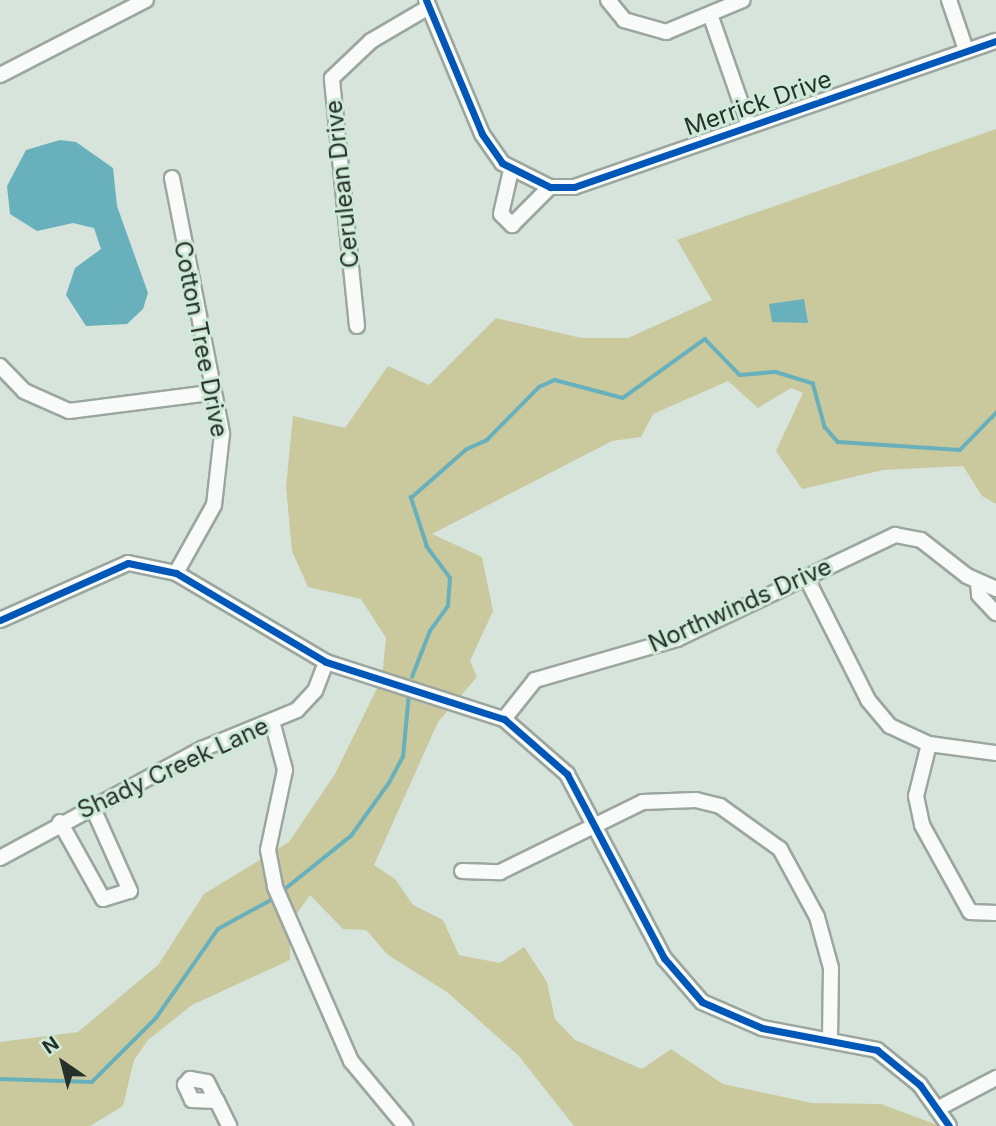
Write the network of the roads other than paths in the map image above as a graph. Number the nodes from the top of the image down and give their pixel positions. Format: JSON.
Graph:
{"nodes":[{"id":1,"x":146,"y":0,"type":"edge"},
{"id":2,"x":608,"y":0,"type":"edge"},
{"id":3,"x":743,"y":0,"type":"edge"},
{"id":4,"x":949,"y":0,"type":"edge"},
{"id":5,"x":427,"y":4,"type":"edge"},
{"id":6,"x":711,"y":17,"type":"junction"},
{"id":7,"x":996,"y":41,"type":"edge"},
{"id":8,"x":966,"y":50,"type":"junction"},
{"id":9,"x":0,"y":75,"type":"edge"},
{"id":10,"x":749,"y":126,"type":"junction"},
{"id":11,"x":511,"y":170,"type":"junction"},
{"id":12,"x":172,"y":178,"type":"dead end"},
{"id":13,"x":550,"y":187,"type":"junction"},
{"id":14,"x":356,"y":326,"type":"dead end"},
{"id":15,"x":0,"y":366,"type":"edge"},
{"id":16,"x":210,"y":393,"type":"junction"},
{"id":17,"x":176,"y":573,"type":"junction"},
{"id":18,"x":806,"y":577,"type":"junction"},
{"id":19,"x":978,"y":583,"type":"junction"},
{"id":20,"x":996,"y":589,"type":"edge"},
{"id":21,"x":996,"y":613,"type":"edge"},
{"id":22,"x":0,"y":620,"type":"edge"},
{"id":23,"x":326,"y":662,"type":"junction"},
{"id":24,"x":504,"y":719,"type":"junction"},
{"id":25,"x":272,"y":721,"type":"junction"},
{"id":26,"x":929,"y":744,"type":"junction"},
{"id":27,"x":996,"y":753,"type":"edge"},
{"id":28,"x":92,"y":806,"type":"junction"},
{"id":29,"x":60,"y":822,"type":"junction"},
{"id":30,"x":595,"y":824,"type":"junction"},
{"id":31,"x":0,"y":858,"type":"edge"},
{"id":32,"x":462,"y":871,"type":"dead end"},
{"id":33,"x":996,"y":913,"type":"edge"},
{"id":34,"x":830,"y":1037,"type":"junction"},
{"id":35,"x":996,"y":1078,"type":"edge"},
{"id":36,"x":217,"y":1101,"type":"dead end"},
{"id":37,"x":937,"y":1109,"type":"junction"},
{"id":38,"x":229,"y":1126,"type":"edge"},
{"id":39,"x":405,"y":1126,"type":"edge"},
{"id":40,"x":949,"y":1126,"type":"edge"}],
"edges":[{"from":1,"to":9,"type":"street"},
{"from":2,"to":6,"type":"street"},
{"from":3,"to":6,"type":"street"},
{"from":4,"to":8,"type":"street"},
{"from":5,"to":11,"type":"street","name":"Merrick Drive"},
{"from":5,"to":14,"type":"street","name":"Cerulean Drive"},
{"from":6,"to":10,"type":"street"},
{"from":7,"to":8,"type":"street","name":"Merrick Drive"},
{"from":8,"to":10,"type":"street","name":"Merrick Drive"},
{"from":10,"to":13,"type":"street","name":"Merrick Drive"},
{"from":11,"to":13,"type":"street","name":"Merrick Drive"},
{"from":11,"to":13,"type":"street"},
{"from":12,"to":16,"type":"street","name":"Cotton Tree Drive"},
{"from":15,"to":16,"type":"street"},
{"from":16,"to":17,"type":"street","name":"Cotton Tree Drive"},
{"from":17,"to":22,"type":"street"},
{"from":17,"to":23,"type":"street"},
{"from":18,"to":19,"type":"street","name":"Northwinds Drive"},
{"from":18,"to":24,"type":"street","name":"Northwinds Drive"},
{"from":18,"to":26,"type":"street"},
{"from":19,"to":20,"type":"street","name":"Northwinds Drive"},
{"from":19,"to":21,"type":"street","name":"Northwinds Drive"},
{"from":23,"to":24,"type":"street"},
{"from":23,"to":25,"type":"street","name":"Shady Creek Lane"},
{"from":24,"to":30,"type":"street"},
{"from":25,"to":28,"type":"street","name":"Shady Creek Lane"},
{"from":25,"to":39,"type":"street"},
{"from":26,"to":27,"type":"street"},
{"from":26,"to":33,"type":"street"},
{"from":28,"to":29,"type":"street","name":"Shady Creek Lane"},
{"from":28,"to":29,"type":"street"},
{"from":29,"to":31,"type":"street","name":"Shady Creek Lane"},
{"from":30,"to":32,"type":"street"},
{"from":30,"to":34,"type":"street"},
{"from":30,"to":34,"type":"street"},
{"from":34,"to":37,"type":"street"},
{"from":35,"to":37,"type":"street"},
{"from":36,"to":38,"type":"street"},
{"from":37,"to":40,"type":"street"}]}
